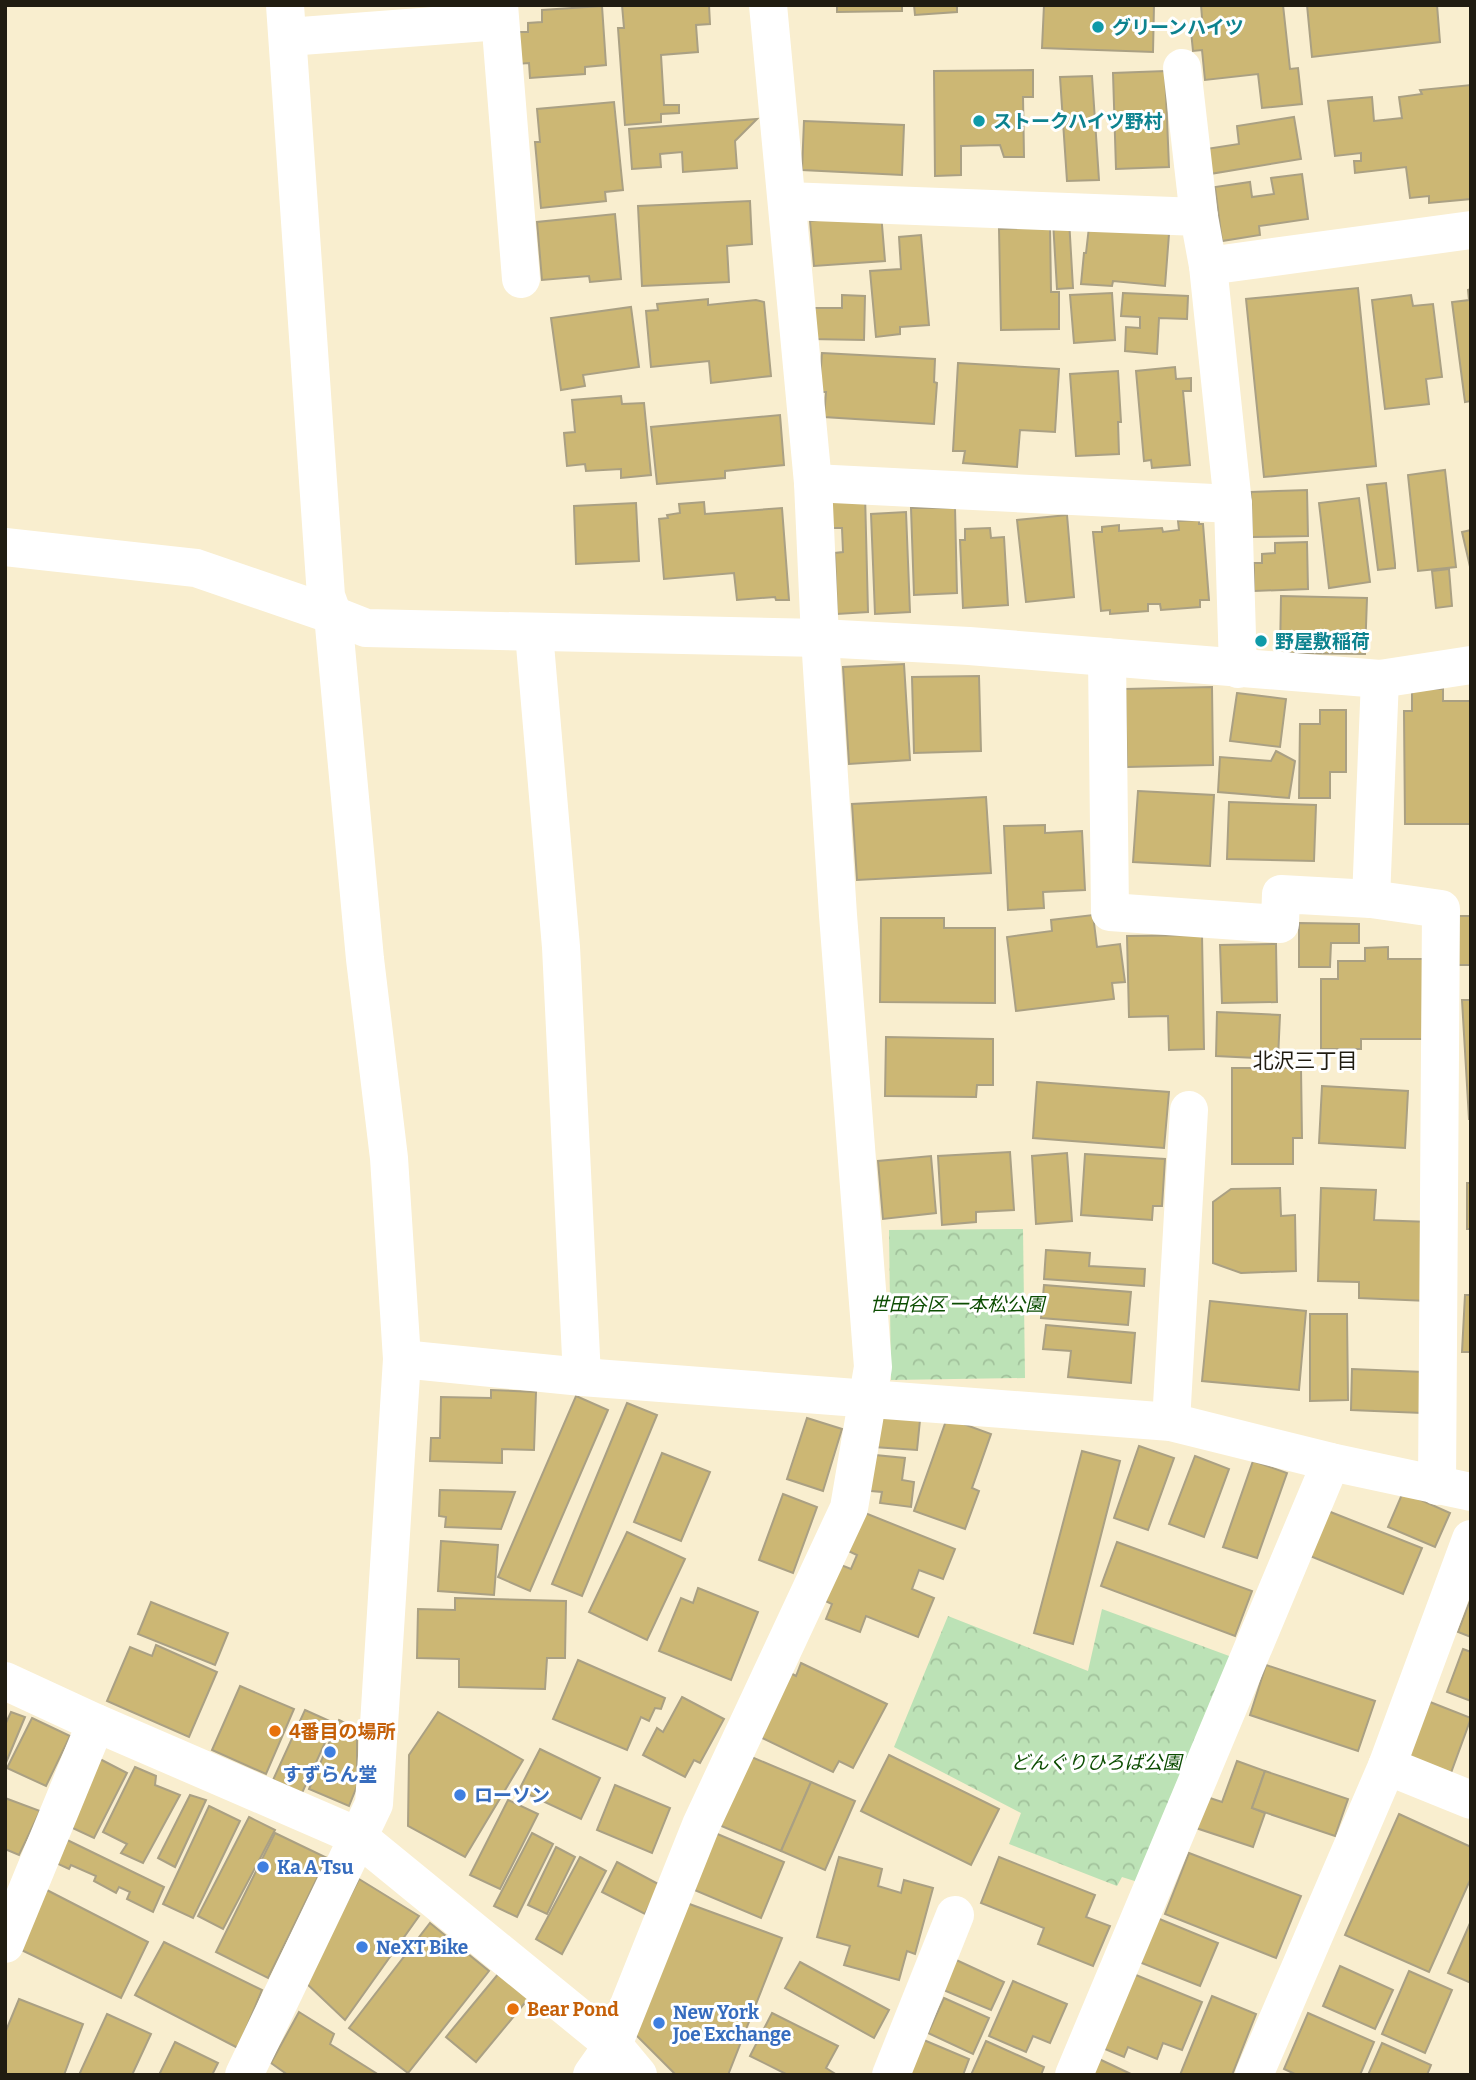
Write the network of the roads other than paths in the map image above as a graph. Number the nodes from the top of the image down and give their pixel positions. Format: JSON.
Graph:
{"nodes":[{"id":1,"x":768,"y":5,"type":"edge"},
{"id":2,"x":500,"y":13,"type":"edge"},
{"id":3,"x":286,"y":21,"type":"edge"},
{"id":4,"x":1182,"y":68,"type":"dead end"},
{"id":5,"x":787,"y":201,"type":"junction"},
{"id":6,"x":1199,"y":217,"type":"junction"},
{"id":7,"x":1471,"y":230,"type":"edge"},
{"id":8,"x":1208,"y":266,"type":"junction"},
{"id":9,"x":521,"y":279,"type":"dead end"},
{"id":10,"x":813,"y":484,"type":"junction"},
{"id":11,"x":1233,"y":503,"type":"junction"},
{"id":12,"x":5,"y":547,"type":"edge"},
{"id":13,"x":333,"y":615,"type":"junction"},
{"id":14,"x":534,"y":632,"type":"junction"},
{"id":15,"x":820,"y":638,"type":"junction"},
{"id":16,"x":1107,"y":657,"type":"junction"},
{"id":17,"x":1471,"y":666,"type":"edge"},
{"id":18,"x":1238,"y":668,"type":"junction"},
{"id":19,"x":1380,"y":679,"type":"junction"},
{"id":20,"x":1371,"y":899,"type":"junction"},
{"id":21,"x":1189,"y":1110,"type":"dead end"},
{"id":22,"x":402,"y":1359,"type":"junction"},
{"id":23,"x":582,"y":1377,"type":"junction"},
{"id":24,"x":869,"y":1398,"type":"junction"},
{"id":25,"x":1171,"y":1422,"type":"junction"},
{"id":26,"x":1331,"y":1462,"type":"junction"},
{"id":27,"x":1454,"y":1489,"type":"edge"},
{"id":28,"x":1471,"y":1539,"type":"edge"},
{"id":29,"x":5,"y":1681,"type":"edge"},
{"id":30,"x":96,"y":1723,"type":"junction"},
{"id":31,"x":1387,"y":1766,"type":"junction"},
{"id":32,"x":1471,"y":1800,"type":"edge"},
{"id":33,"x":357,"y":1836,"type":"junction"},
{"id":34,"x":955,"y":1915,"type":"dead end"},
{"id":35,"x":5,"y":1944,"type":"edge"},
{"id":36,"x":602,"y":2060,"type":"edge"},
{"id":37,"x":244,"y":2075,"type":"edge"},
{"id":38,"x":638,"y":2075,"type":"edge"},
{"id":39,"x":891,"y":2075,"type":"edge"},
{"id":40,"x":1073,"y":2075,"type":"edge"},
{"id":41,"x":1254,"y":2075,"type":"edge"}],
"edges":[{"from":1,"to":5,"type":"street"},
{"from":2,"to":3,"type":"street"},
{"from":2,"to":9,"type":"street"},
{"from":3,"to":13,"type":"street"},
{"from":4,"to":6,"type":"street"},
{"from":5,"to":6,"type":"street"},
{"from":5,"to":10,"type":"street"},
{"from":6,"to":8,"type":"street"},
{"from":7,"to":8,"type":"street"},
{"from":8,"to":11,"type":"street"},
{"from":10,"to":11,"type":"street"},
{"from":10,"to":15,"type":"street"},
{"from":11,"to":18,"type":"street"},
{"from":12,"to":13,"type":"street"},
{"from":13,"to":14,"type":"street"},
{"from":13,"to":22,"type":"street"},
{"from":14,"to":15,"type":"street"},
{"from":14,"to":23,"type":"street"},
{"from":15,"to":16,"type":"street"},
{"from":15,"to":24,"type":"street"},
{"from":16,"to":18,"type":"street"},
{"from":16,"to":20,"type":"street"},
{"from":17,"to":19,"type":"street"},
{"from":18,"to":19,"type":"street"},
{"from":19,"to":20,"type":"street"},
{"from":20,"to":27,"type":"street"},
{"from":21,"to":25,"type":"street"},
{"from":22,"to":23,"type":"street"},
{"from":22,"to":33,"type":"street"},
{"from":23,"to":24,"type":"street"},
{"from":24,"to":25,"type":"street"},
{"from":24,"to":36,"type":"street"},
{"from":25,"to":26,"type":"street"},
{"from":26,"to":27,"type":"street"},
{"from":26,"to":40,"type":"street"},
{"from":28,"to":31,"type":"street"},
{"from":29,"to":30,"type":"street"},
{"from":30,"to":33,"type":"street"},
{"from":30,"to":35,"type":"street"},
{"from":31,"to":32,"type":"street"},
{"from":31,"to":41,"type":"street"},
{"from":33,"to":36,"type":"street"},
{"from":33,"to":37,"type":"street"},
{"from":34,"to":39,"type":"street"},
{"from":36,"to":38,"type":"street"}]}
